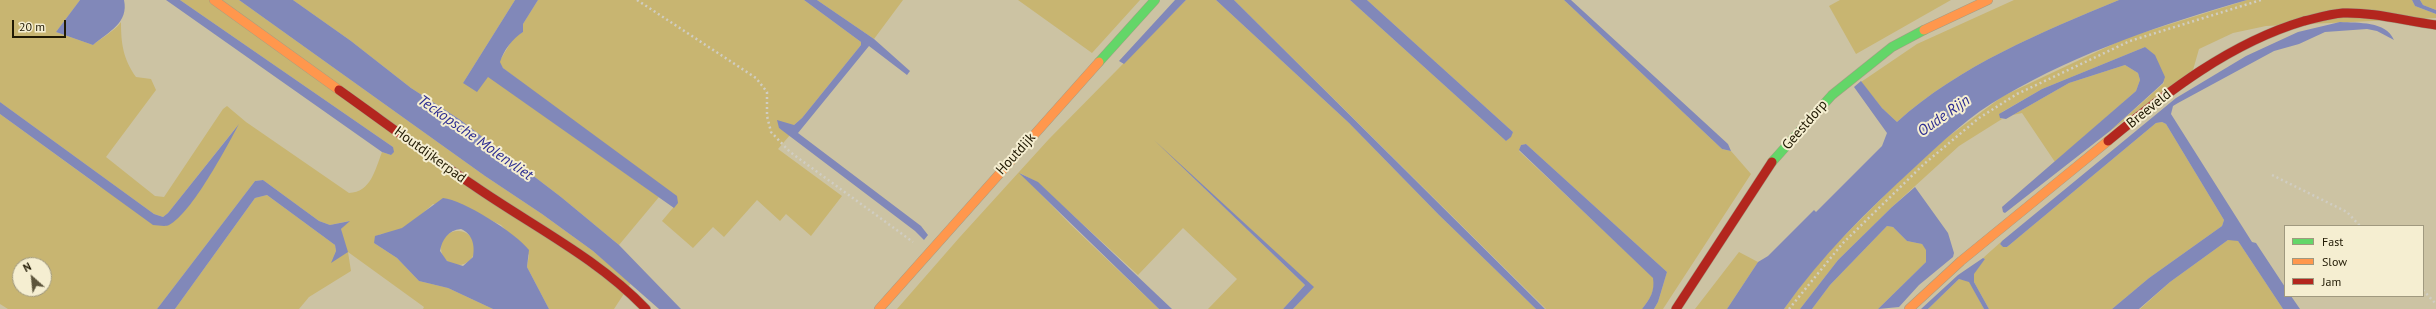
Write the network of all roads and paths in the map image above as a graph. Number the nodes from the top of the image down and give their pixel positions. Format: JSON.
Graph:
{"nodes":[{"id":1,"x":214,"y":0,"type":"edge"},
{"id":2,"x":637,"y":0,"type":"edge"},
{"id":3,"x":1155,"y":0,"type":"edge"},
{"id":4,"x":1988,"y":0,"type":"edge"},
{"id":5,"x":2261,"y":0,"type":"edge"},
{"id":6,"x":2436,"y":25,"type":"edge"},
{"id":7,"x":2272,"y":175,"type":"dead end"},
{"id":8,"x":2359,"y":225,"type":"edge"},
{"id":9,"x":928,"y":253,"type":"junction"},
{"id":10,"x":2424,"y":291,"type":"edge"},
{"id":11,"x":2436,"y":304,"type":"edge"},
{"id":12,"x":646,"y":309,"type":"edge"},
{"id":13,"x":880,"y":309,"type":"edge"},
{"id":14,"x":1676,"y":309,"type":"edge"},
{"id":15,"x":1789,"y":309,"type":"edge"},
{"id":16,"x":1909,"y":309,"type":"edge"}],
"edges":[{"from":1,"to":12,"type":"street","name":"Houtdijkerpad"},
{"from":2,"to":9,"type":"path"},
{"from":3,"to":9,"type":"street","name":"Houtdijk"},
{"from":4,"to":14,"type":"street","name":"Geestdorp"},
{"from":5,"to":15,"type":"path"},
{"from":6,"to":16,"type":"street","name":"Breeveld"},
{"from":7,"to":8,"type":"path"},
{"from":9,"to":13,"type":"street","name":"Houtdijk"},
{"from":10,"to":11,"type":"path"}]}
